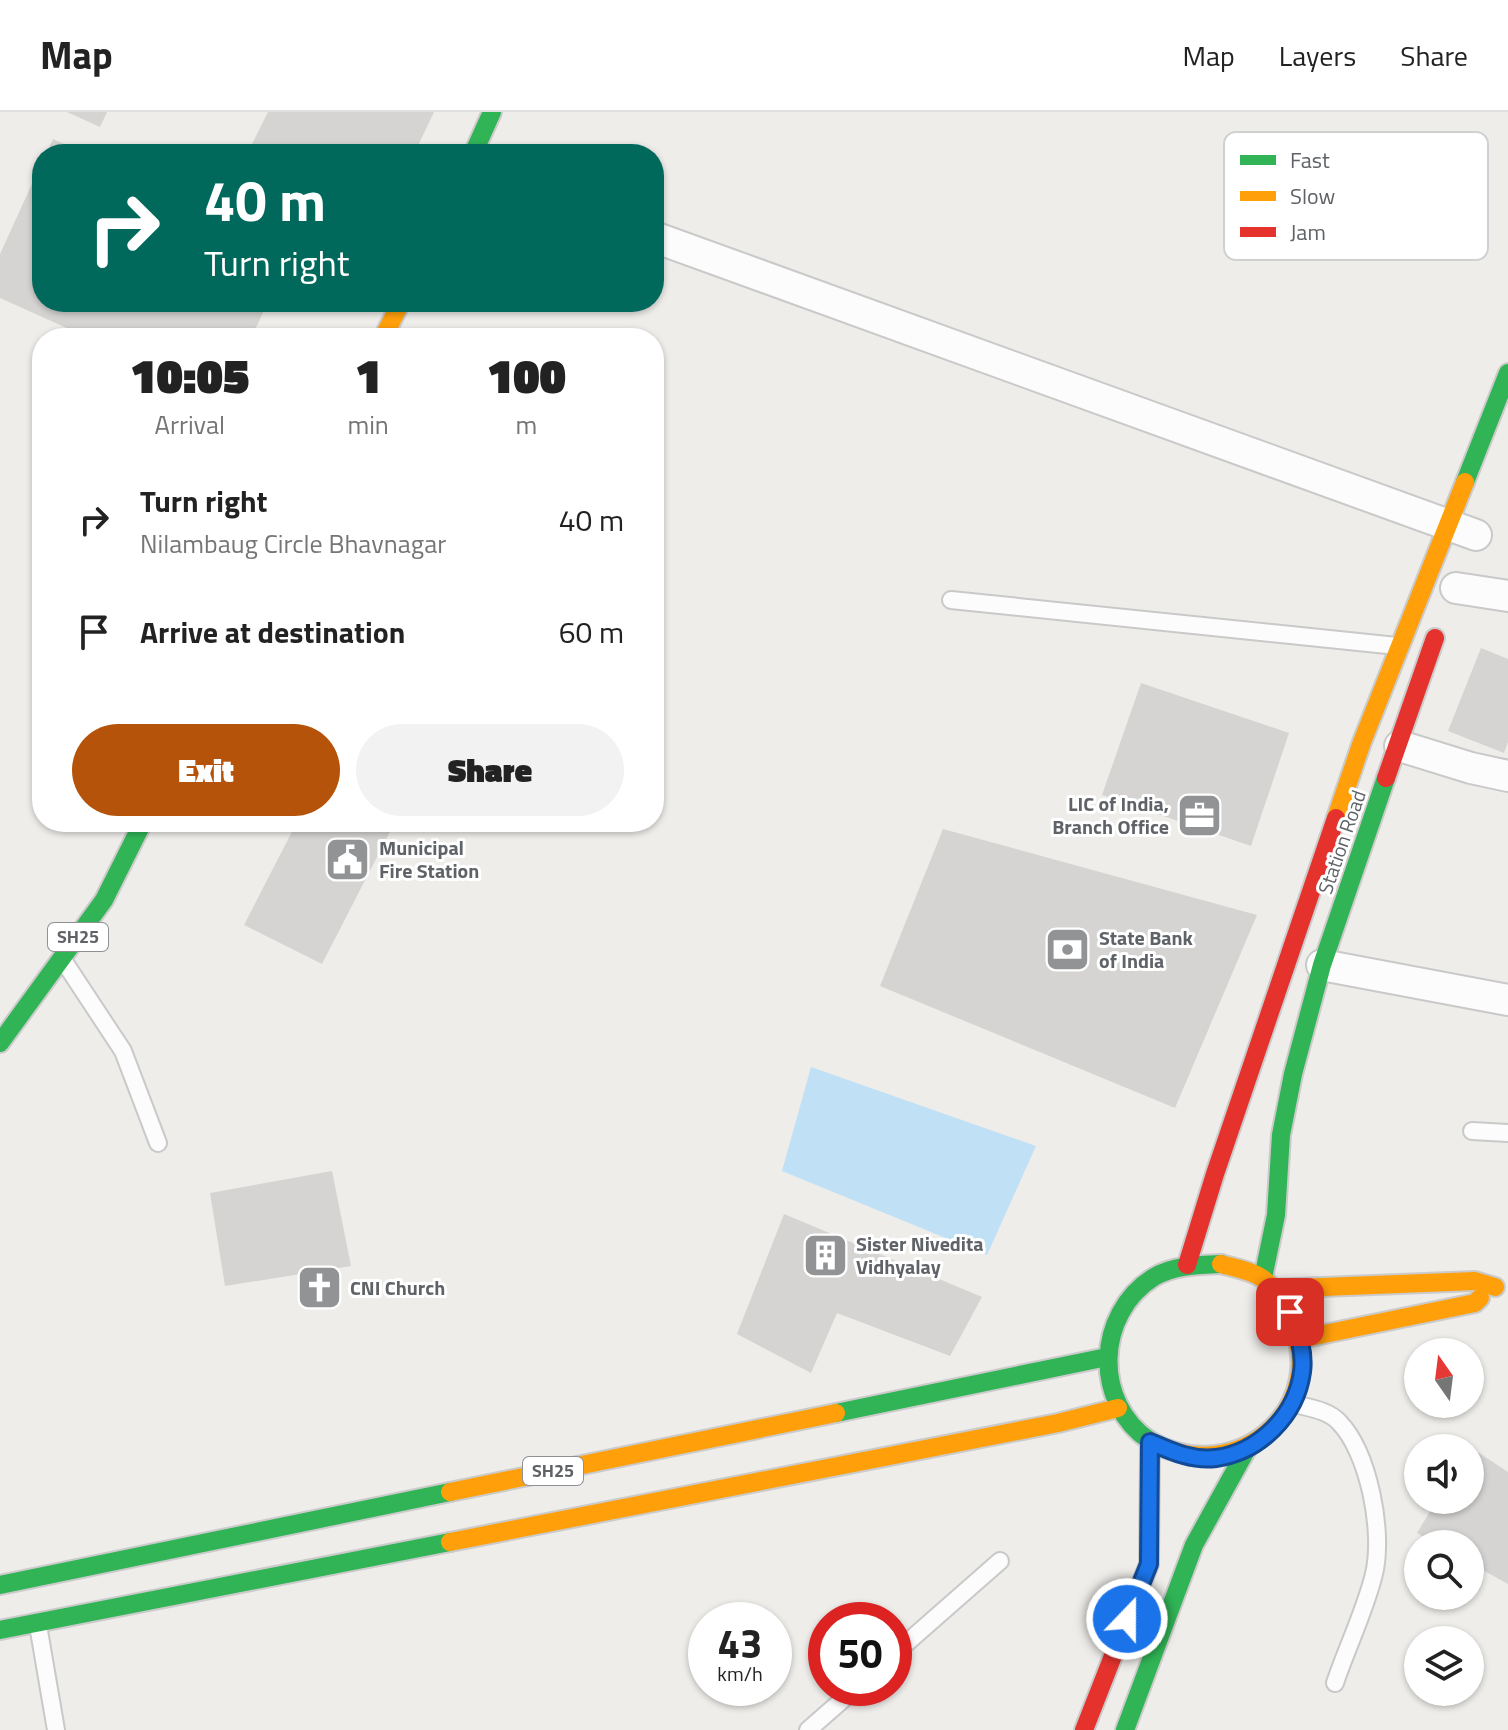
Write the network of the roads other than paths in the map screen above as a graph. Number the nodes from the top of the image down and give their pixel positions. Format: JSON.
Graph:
{"nodes":[{"id":1,"x":492,"y":112,"type":"edge"},
{"id":2,"x":478,"y":144,"type":"edge"},
{"id":3,"x":664,"y":241,"type":"edge"},
{"id":4,"x":1508,"y":373,"type":"edge"},
{"id":5,"x":1469,"y":530,"type":"junction"},
{"id":6,"x":1456,"y":588,"type":"dead end"},
{"id":7,"x":1508,"y":596,"type":"edge"},
{"id":8,"x":951,"y":600,"type":"dead end"},
{"id":9,"x":1441,"y":625,"type":"dead end"},
{"id":10,"x":1401,"y":646,"type":"junction"},
{"id":11,"x":1430,"y":650,"type":"junction"},
{"id":12,"x":1400,"y":746,"type":"junction"},
{"id":13,"x":1508,"y":776,"type":"edge"},
{"id":14,"x":138,"y":832,"type":"edge"},
{"id":15,"x":62,"y":958,"type":"junction"},
{"id":16,"x":1322,"y":965,"type":"junction"},
{"id":17,"x":1508,"y":1000,"type":"edge"},
{"id":18,"x":0,"y":1043,"type":"edge"},
{"id":19,"x":1472,"y":1131,"type":"dead end"},
{"id":20,"x":1508,"y":1133,"type":"edge"},
{"id":21,"x":158,"y":1143,"type":"dead end"},
{"id":22,"x":1187,"y":1265,"type":"junction"},
{"id":23,"x":1268,"y":1284,"type":"junction"},
{"id":24,"x":1502,"y":1285,"type":"edge"},
{"id":25,"x":1300,"y":1339,"type":"junction"},
{"id":26,"x":1107,"y":1357,"type":"junction"},
{"id":27,"x":1293,"y":1403,"type":"junction"},
{"id":28,"x":1118,"y":1408,"type":"junction"},
{"id":29,"x":1150,"y":1442,"type":"junction"},
{"id":30,"x":1247,"y":1449,"type":"junction"},
{"id":31,"x":1000,"y":1561,"type":"dead end"},
{"id":32,"x":0,"y":1585,"type":"edge"},
{"id":33,"x":38,"y":1623,"type":"junction"},
{"id":34,"x":0,"y":1630,"type":"edge"},
{"id":35,"x":912,"y":1638,"type":"edge"},
{"id":36,"x":1335,"y":1683,"type":"dead end"},
{"id":37,"x":835,"y":1706,"type":"edge"},
{"id":38,"x":56,"y":1730,"type":"edge"},
{"id":39,"x":808,"y":1730,"type":"edge"},
{"id":40,"x":1084,"y":1730,"type":"edge"},
{"id":41,"x":1125,"y":1730,"type":"edge"}],
"edges":[{"from":1,"to":2,"type":"main road"},
{"from":3,"to":5,"type":"street"},
{"from":4,"to":5,"type":"main road"},
{"from":5,"to":10,"type":"main road"},
{"from":6,"to":7,"type":"street"},
{"from":8,"to":10,"type":"lane"},
{"from":9,"to":11,"type":"main road","name":"Station Road"},
{"from":10,"to":11,"type":"lane"},
{"from":10,"to":22,"type":"main road"},
{"from":11,"to":12,"type":"main road","name":"Station Road"},
{"from":12,"to":13,"type":"street"},
{"from":12,"to":16,"type":"main road","name":"Station Road"},
{"from":14,"to":15,"type":"main road","number":"SH25"},
{"from":15,"to":18,"type":"main road","number":"SH25"},
{"from":15,"to":21,"type":"lane"},
{"from":16,"to":17,"type":"street"},
{"from":16,"to":23,"type":"main road","name":"Station Road"},
{"from":19,"to":20,"type":"lane"},
{"from":22,"to":23,"type":"main road"},
{"from":22,"to":26,"type":"main road"},
{"from":23,"to":24,"type":"main road"},
{"from":23,"to":25,"type":"main road"},
{"from":24,"to":25,"type":"main road"},
{"from":25,"to":27,"type":"main road"},
{"from":26,"to":28,"type":"main road"},
{"from":26,"to":32,"type":"main road","number":"SH25"},
{"from":27,"to":30,"type":"main road"},
{"from":27,"to":36,"type":"lane"},
{"from":28,"to":29,"type":"main road"},
{"from":28,"to":33,"type":"main road"},
{"from":29,"to":30,"type":"main road"},
{"from":29,"to":40,"type":"main road"},
{"from":30,"to":41,"type":"main road"},
{"from":31,"to":35,"type":"lane"},
{"from":33,"to":34,"type":"main road"},
{"from":33,"to":38,"type":"lane"},
{"from":37,"to":39,"type":"lane"}]}
